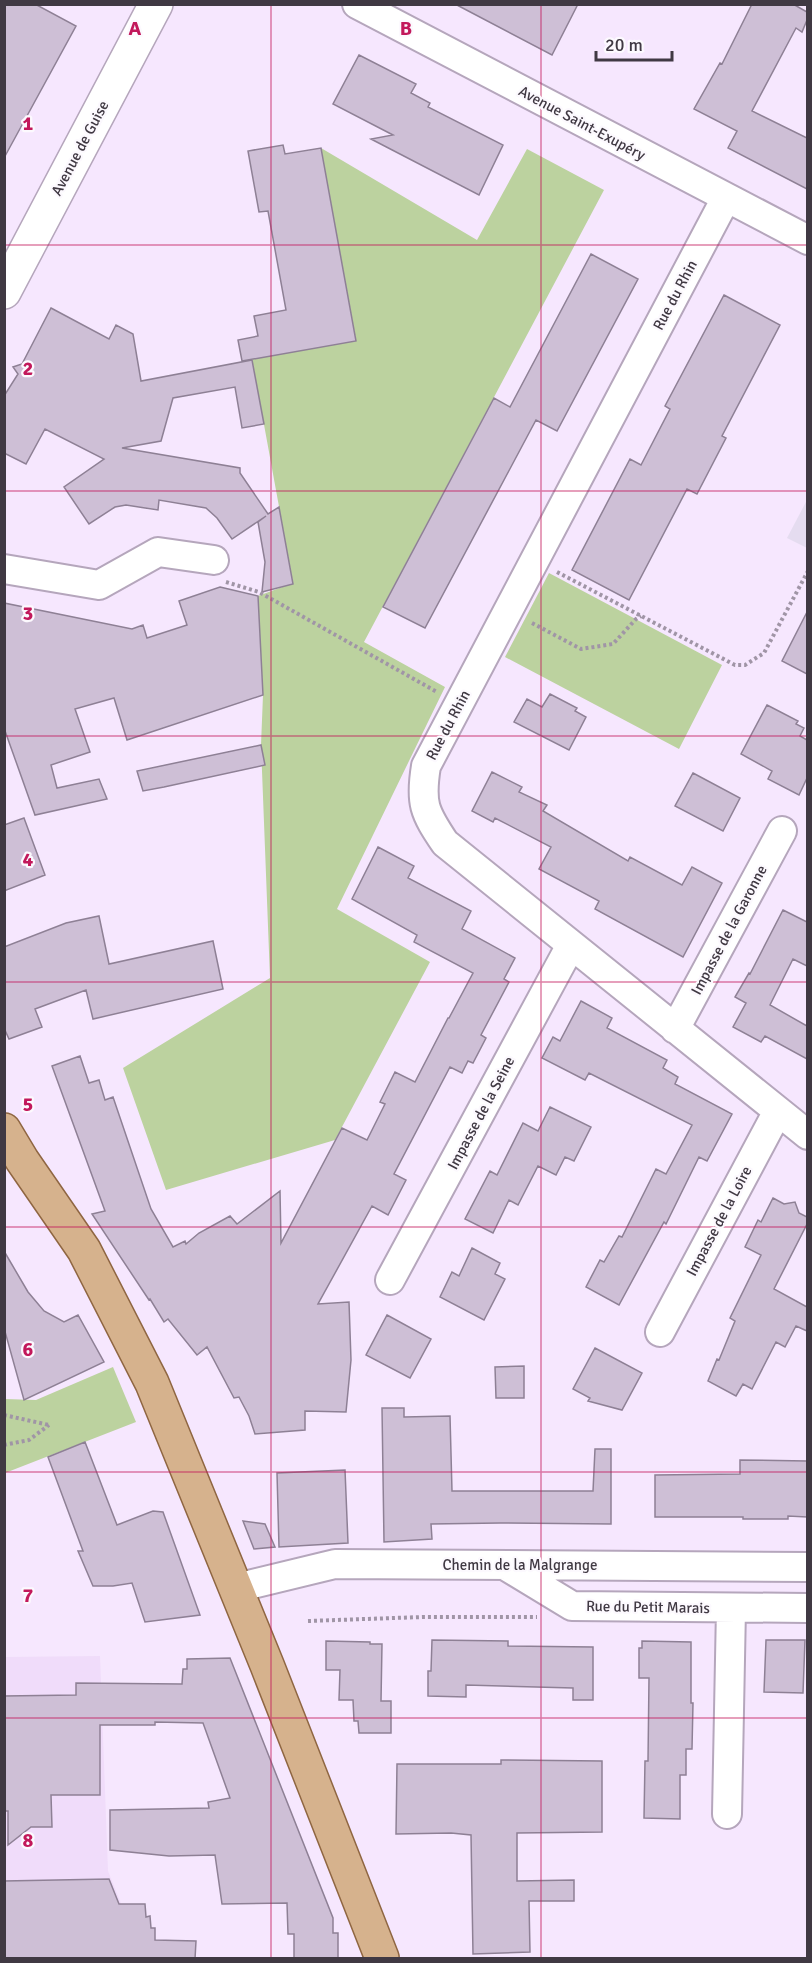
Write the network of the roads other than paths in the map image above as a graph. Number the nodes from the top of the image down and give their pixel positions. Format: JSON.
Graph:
{"nodes":[{"id":1,"x":156,"y":4,"type":"edge"},
{"id":2,"x":357,"y":4,"type":"edge"},
{"id":3,"x":726,"y":198,"type":"junction"},
{"id":4,"x":807,"y":240,"type":"edge"},
{"id":5,"x":4,"y":292,"type":"edge"},
{"id":6,"x":214,"y":560,"type":"road end"},
{"id":7,"x":4,"y":569,"type":"edge"},
{"id":8,"x":782,"y":831,"type":"dead end"},
{"id":9,"x":572,"y":945,"type":"junction"},
{"id":10,"x":675,"y":1029,"type":"junction"},
{"id":11,"x":778,"y":1111,"type":"junction"},
{"id":12,"x":4,"y":1130,"type":"edge"},
{"id":13,"x":807,"y":1135,"type":"edge"},
{"id":14,"x":390,"y":1280,"type":"dead end"},
{"id":15,"x":660,"y":1332,"type":"dead end"},
{"id":16,"x":504,"y":1564,"type":"junction"},
{"id":17,"x":807,"y":1567,"type":"edge"},
{"id":18,"x":236,"y":1588,"type":"junction"},
{"id":19,"x":731,"y":1608,"type":"junction"},
{"id":20,"x":807,"y":1608,"type":"edge"},
{"id":21,"x":727,"y":1814,"type":"dead end"},
{"id":22,"x":382,"y":1959,"type":"edge"}],
"edges":[{"from":1,"to":5,"type":"street","name":"Avenue de Guise"},
{"from":2,"to":3,"type":"street","name":"Avenue Saint-Exupéry"},
{"from":3,"to":4,"type":"street","name":"Avenue Saint-Exupéry"},
{"from":3,"to":9,"type":"street","name":"Rue du Rhin"},
{"from":6,"to":7,"type":"street"},
{"from":8,"to":10,"type":"street","name":"Impasse de la Garonne"},
{"from":9,"to":10,"type":"street","name":"Rue du Rhin"},
{"from":9,"to":14,"type":"street","name":"Impasse de la Seine"},
{"from":10,"to":11,"type":"street","name":"Rue du Rhin"},
{"from":11,"to":13,"type":"street","name":"Rue du Rhin"},
{"from":11,"to":15,"type":"street","name":"Impasse de la Loire"},
{"from":12,"to":18,"type":"main road"},
{"from":16,"to":17,"type":"street","name":"Chemin de la Malgrange"},
{"from":16,"to":18,"type":"street","name":"Chemin de la Malgrange"},
{"from":16,"to":19,"type":"street","name":"Rue du Petit Marais"},
{"from":18,"to":22,"type":"main road"},
{"from":19,"to":20,"type":"street","name":"Rue du Petit Marais"},
{"from":19,"to":21,"type":"street","name":"Rue du Petit Marais"}]}
